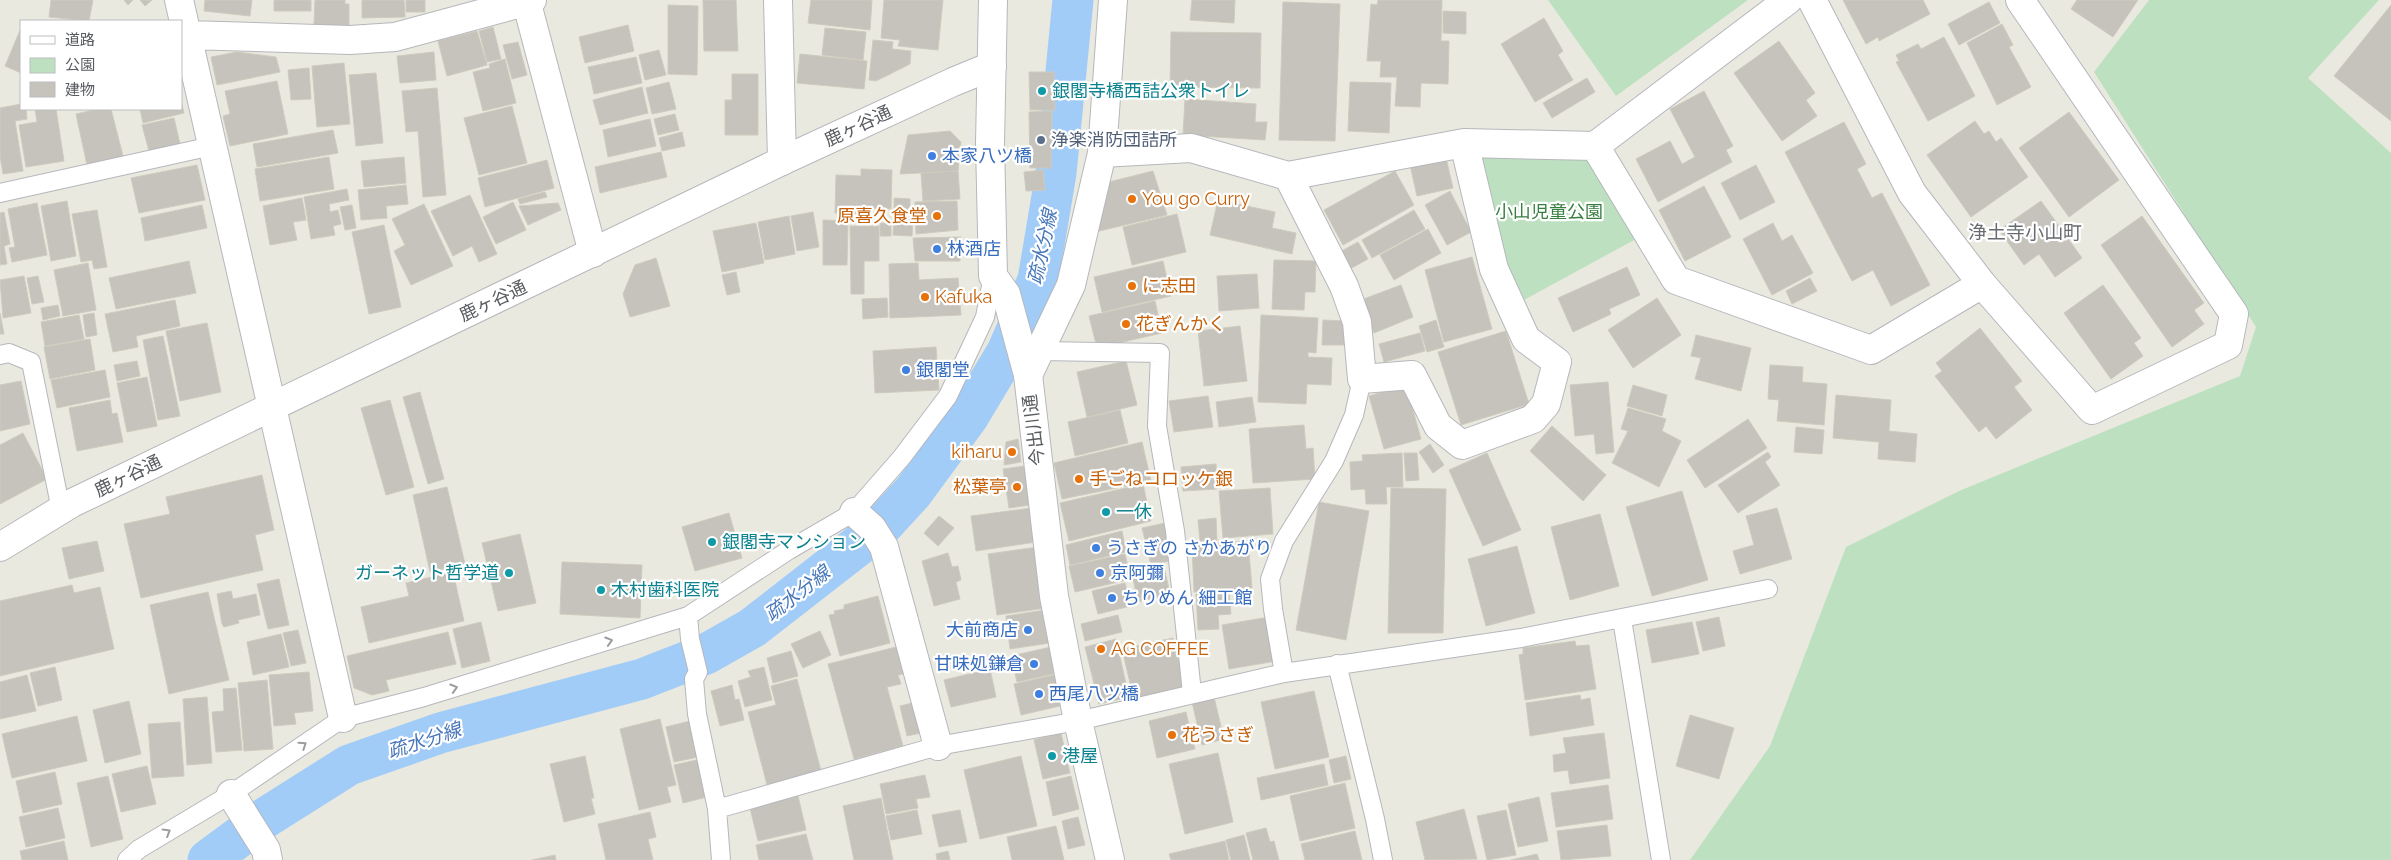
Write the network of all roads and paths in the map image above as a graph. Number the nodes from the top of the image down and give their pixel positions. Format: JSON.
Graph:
{"nodes":[{"id":1,"x":179,"y":0,"type":"edge"},
{"id":2,"x":528,"y":0,"type":"edge"},
{"id":3,"x":778,"y":0,"type":"edge"},
{"id":4,"x":993,"y":0,"type":"edge"},
{"id":5,"x":1113,"y":0,"type":"edge"},
{"id":6,"x":1788,"y":0,"type":"edge"},
{"id":7,"x":1812,"y":0,"type":"edge"},
{"id":8,"x":2020,"y":0,"type":"edge"},
{"id":9,"x":187,"y":35,"type":"junction"},
{"id":10,"x":992,"y":66,"type":"junction"},
{"id":11,"x":1464,"y":143,"type":"junction"},
{"id":12,"x":212,"y":146,"type":"junction"},
{"id":13,"x":1595,"y":146,"type":"junction"},
{"id":14,"x":1102,"y":153,"type":"junction"},
{"id":15,"x":782,"y":161,"type":"junction"},
{"id":16,"x":1288,"y":176,"type":"junction"},
{"id":17,"x":0,"y":192,"type":"edge"},
{"id":18,"x":593,"y":253,"type":"junction"},
{"id":19,"x":993,"y":276,"type":"junction"},
{"id":20,"x":1982,"y":284,"type":"junction"},
{"id":21,"x":0,"y":355,"type":"edge"},
{"id":22,"x":1030,"y":359,"type":"junction"},
{"id":23,"x":1362,"y":379,"type":"junction"},
{"id":24,"x":272,"y":406,"type":"junction"},
{"id":25,"x":61,"y":510,"type":"junction"},
{"id":26,"x":870,"y":529,"type":"junction"},
{"id":27,"x":0,"y":547,"type":"edge"},
{"id":28,"x":1768,"y":589,"type":"dead end"},
{"id":29,"x":688,"y":616,"type":"junction"},
{"id":30,"x":1622,"y":619,"type":"junction"},
{"id":31,"x":1337,"y":664,"type":"junction"},
{"id":32,"x":1284,"y":673,"type":"junction"},
{"id":33,"x":1192,"y":693,"type":"junction"},
{"id":34,"x":343,"y":718,"type":"junction"},
{"id":35,"x":1078,"y":721,"type":"junction"},
{"id":36,"x":938,"y":746,"type":"junction"},
{"id":37,"x":231,"y":794,"type":"junction"},
{"id":38,"x":716,"y":809,"type":"junction"},
{"id":39,"x":257,"y":839,"type":"edge"},
{"id":40,"x":127,"y":860,"type":"edge"},
{"id":41,"x":721,"y":860,"type":"edge"},
{"id":42,"x":1110,"y":860,"type":"edge"},
{"id":43,"x":1383,"y":860,"type":"edge"},
{"id":44,"x":1661,"y":860,"type":"edge"}],
"edges":[{"from":1,"to":9,"type":"street"},
{"from":2,"to":9,"type":"street"},
{"from":2,"to":18,"type":"street"},
{"from":3,"to":15,"type":"street"},
{"from":4,"to":10,"type":"street"},
{"from":5,"to":14,"type":"street"},
{"from":6,"to":13,"type":"street"},
{"from":7,"to":20,"type":"street"},
{"from":8,"to":20,"type":"street"},
{"from":9,"to":12,"type":"street"},
{"from":10,"to":15,"type":"street","name":"鹿ヶ谷通"},
{"from":10,"to":19,"type":"street"},
{"from":11,"to":13,"type":"street"},
{"from":11,"to":16,"type":"street"},
{"from":11,"to":23,"type":"street"},
{"from":12,"to":17,"type":"lane"},
{"from":12,"to":24,"type":"street"},
{"from":13,"to":20,"type":"street"},
{"from":14,"to":16,"type":"street"},
{"from":14,"to":22,"type":"street"},
{"from":15,"to":18,"type":"street","name":"鹿ヶ谷通"},
{"from":16,"to":23,"type":"street"},
{"from":18,"to":24,"type":"street","name":"鹿ヶ谷通"},
{"from":19,"to":22,"type":"street","name":"今出川通"},
{"from":19,"to":26,"type":"lane"},
{"from":21,"to":25,"type":"lane"},
{"from":22,"to":33,"type":"lane"},
{"from":22,"to":35,"type":"street","name":"今出川通"},
{"from":23,"to":32,"type":"lane"},
{"from":24,"to":25,"type":"street","name":"鹿ヶ谷通"},
{"from":24,"to":34,"type":"street"},
{"from":25,"to":27,"type":"street","name":"鹿ヶ谷通"},
{"from":26,"to":29,"type":"lane"},
{"from":26,"to":36,"type":"street"},
{"from":28,"to":30,"type":"lane"},
{"from":34,"to":29,"type":"lane","one_way":true},
{"from":29,"to":38,"type":"lane"},
{"from":30,"to":31,"type":"lane"},
{"from":30,"to":44,"type":"lane"},
{"from":31,"to":32,"type":"lane"},
{"from":31,"to":43,"type":"lane"},
{"from":32,"to":33,"type":"lane"},
{"from":33,"to":35,"type":"lane"},
{"from":37,"to":34,"type":"lane","one_way":true},
{"from":35,"to":36,"type":"lane"},
{"from":35,"to":42,"type":"street","name":"今出川通"},
{"from":36,"to":38,"type":"lane"},
{"from":37,"to":39,"type":"street"},
{"from":40,"to":37,"type":"lane","one_way":true},
{"from":38,"to":41,"type":"lane"}]}
